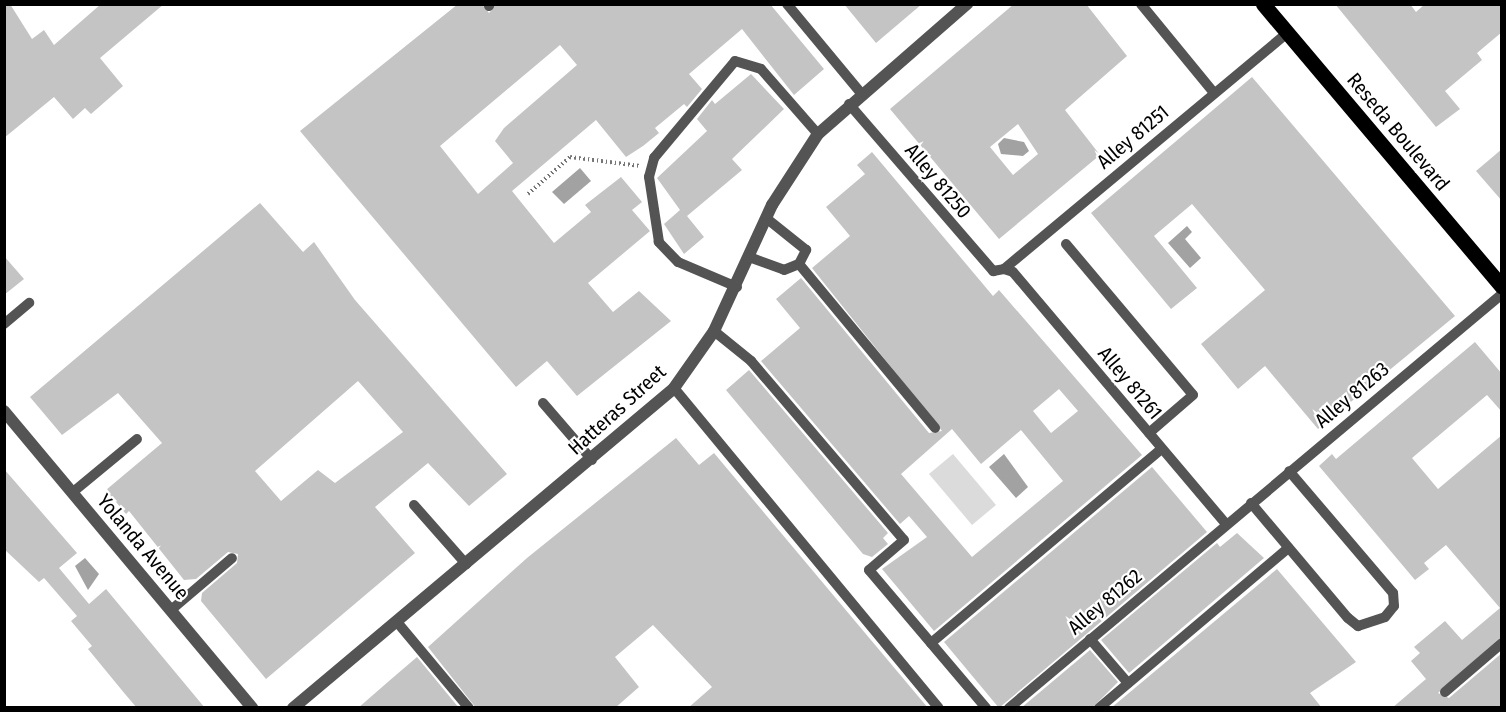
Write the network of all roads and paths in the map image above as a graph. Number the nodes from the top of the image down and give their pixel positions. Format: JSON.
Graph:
{"nodes":[{"id":1,"x":787,"y":4,"type":"edge"},
{"id":2,"x":967,"y":4,"type":"edge"},
{"id":3,"x":1141,"y":4,"type":"edge"},
{"id":4,"x":1263,"y":4,"type":"edge"},
{"id":5,"x":1287,"y":33,"type":"junction"},
{"id":6,"x":861,"y":93,"type":"junction"},
{"id":7,"x":1214,"y":93,"type":"junction"},
{"id":8,"x":849,"y":104,"type":"junction"},
{"id":9,"x":818,"y":134,"type":"junction"},
{"id":10,"x":650,"y":168,"type":"junction"},
{"id":11,"x":528,"y":194,"type":"dead end"},
{"id":12,"x":766,"y":218,"type":"junction"},
{"id":13,"x":1066,"y":244,"type":"dead end"},
{"id":14,"x":749,"y":257,"type":"junction"},
{"id":15,"x":799,"y":264,"type":"junction"},
{"id":16,"x":1004,"y":269,"type":"junction"},
{"id":17,"x":737,"y":287,"type":"junction"},
{"id":18,"x":1502,"y":287,"type":"edge"},
{"id":19,"x":1502,"y":294,"type":"edge"},
{"id":20,"x":29,"y":303,"type":"dead end"},
{"id":21,"x":4,"y":324,"type":"edge"},
{"id":22,"x":714,"y":331,"type":"junction"},
{"id":23,"x":674,"y":388,"type":"junction"},
{"id":24,"x":543,"y":403,"type":"dead end"},
{"id":25,"x":4,"y":411,"type":"edge"},
{"id":26,"x":935,"y":428,"type":"dead end"},
{"id":27,"x":1149,"y":433,"type":"junction"},
{"id":28,"x":137,"y":439,"type":"dead end"},
{"id":29,"x":1161,"y":449,"type":"junction"},
{"id":30,"x":592,"y":460,"type":"junction"},
{"id":31,"x":1289,"y":471,"type":"junction"},
{"id":32,"x":73,"y":492,"type":"junction"},
{"id":33,"x":1251,"y":503,"type":"junction"},
{"id":34,"x":414,"y":506,"type":"dead end"},
{"id":35,"x":1226,"y":524,"type":"junction"},
{"id":36,"x":1288,"y":548,"type":"junction"},
{"id":37,"x":232,"y":558,"type":"dead end"},
{"id":38,"x":466,"y":564,"type":"junction"},
{"id":39,"x":171,"y":610,"type":"junction"},
{"id":40,"x":397,"y":622,"type":"junction"},
{"id":41,"x":1090,"y":639,"type":"junction"},
{"id":42,"x":931,"y":643,"type":"junction"},
{"id":43,"x":1502,"y":643,"type":"edge"},
{"id":44,"x":1128,"y":683,"type":"junction"},
{"id":45,"x":1445,"y":692,"type":"dead end"},
{"id":46,"x":252,"y":708,"type":"edge"},
{"id":47,"x":293,"y":708,"type":"edge"},
{"id":48,"x":469,"y":708,"type":"edge"},
{"id":49,"x":939,"y":708,"type":"edge"},
{"id":50,"x":986,"y":708,"type":"edge"},
{"id":51,"x":1009,"y":708,"type":"edge"},
{"id":52,"x":1099,"y":708,"type":"edge"}],
"edges":[{"from":1,"to":6,"type":"lane"},
{"from":2,"to":6,"type":"street","name":"Hatteras Street"},
{"from":3,"to":7,"type":"lane"},
{"from":4,"to":5,"type":"main road","name":"Reseda Boulevard"},
{"from":5,"to":7,"type":"lane","name":"Alley 81251"},
{"from":5,"to":18,"type":"main road","name":"Reseda Boulevard"},
{"from":6,"to":8,"type":"street","name":"Hatteras Street"},
{"from":7,"to":16,"type":"lane","name":"Alley 81251"},
{"from":8,"to":9,"type":"street","name":"Hatteras Street"},
{"from":8,"to":16,"type":"lane","name":"Alley 81250"},
{"from":9,"to":10,"type":"lane"},
{"from":9,"to":12,"type":"street","name":"Hatteras Street"},
{"from":10,"to":11,"type":"path"},
{"from":10,"to":17,"type":"lane"},
{"from":12,"to":14,"type":"street","name":"Hatteras Street"},
{"from":12,"to":15,"type":"lane"},
{"from":13,"to":27,"type":"lane"},
{"from":14,"to":15,"type":"lane"},
{"from":14,"to":17,"type":"street","name":"Hatteras Street"},
{"from":15,"to":26,"type":"lane"},
{"from":16,"to":27,"type":"lane","name":"Alley 81261"},
{"from":17,"to":22,"type":"street","name":"Hatteras Street"},
{"from":19,"to":31,"type":"lane","name":"Alley 81263"},
{"from":20,"to":21,"type":"lane"},
{"from":22,"to":23,"type":"street","name":"Hatteras Street"},
{"from":22,"to":42,"type":"lane"},
{"from":23,"to":30,"type":"street","name":"Hatteras Street"},
{"from":23,"to":49,"type":"lane"},
{"from":24,"to":30,"type":"lane"},
{"from":25,"to":32,"type":"street","name":"Yolanda Avenue"},
{"from":27,"to":29,"type":"lane","name":"Alley 81261"},
{"from":28,"to":32,"type":"lane"},
{"from":29,"to":35,"type":"lane","name":"Alley 81261"},
{"from":29,"to":42,"type":"lane"},
{"from":30,"to":38,"type":"street","name":"Hatteras Street"},
{"from":31,"to":33,"type":"lane","name":"Alley 81263"},
{"from":31,"to":36,"type":"lane"},
{"from":32,"to":39,"type":"street","name":"Yolanda Avenue"},
{"from":33,"to":35,"type":"lane","name":"Alley 81263"},
{"from":33,"to":36,"type":"lane"},
{"from":34,"to":38,"type":"lane"},
{"from":35,"to":41,"type":"lane","name":"Alley 81262"},
{"from":36,"to":44,"type":"lane"},
{"from":37,"to":39,"type":"lane"},
{"from":38,"to":40,"type":"street","name":"Hatteras Street"},
{"from":39,"to":46,"type":"street","name":"Yolanda Avenue"},
{"from":40,"to":47,"type":"street","name":"Hatteras Street"},
{"from":40,"to":48,"type":"lane"},
{"from":41,"to":44,"type":"lane"},
{"from":41,"to":51,"type":"lane","name":"Alley 81262"},
{"from":42,"to":50,"type":"lane"},
{"from":43,"to":45,"type":"lane"},
{"from":44,"to":52,"type":"lane"}]}
